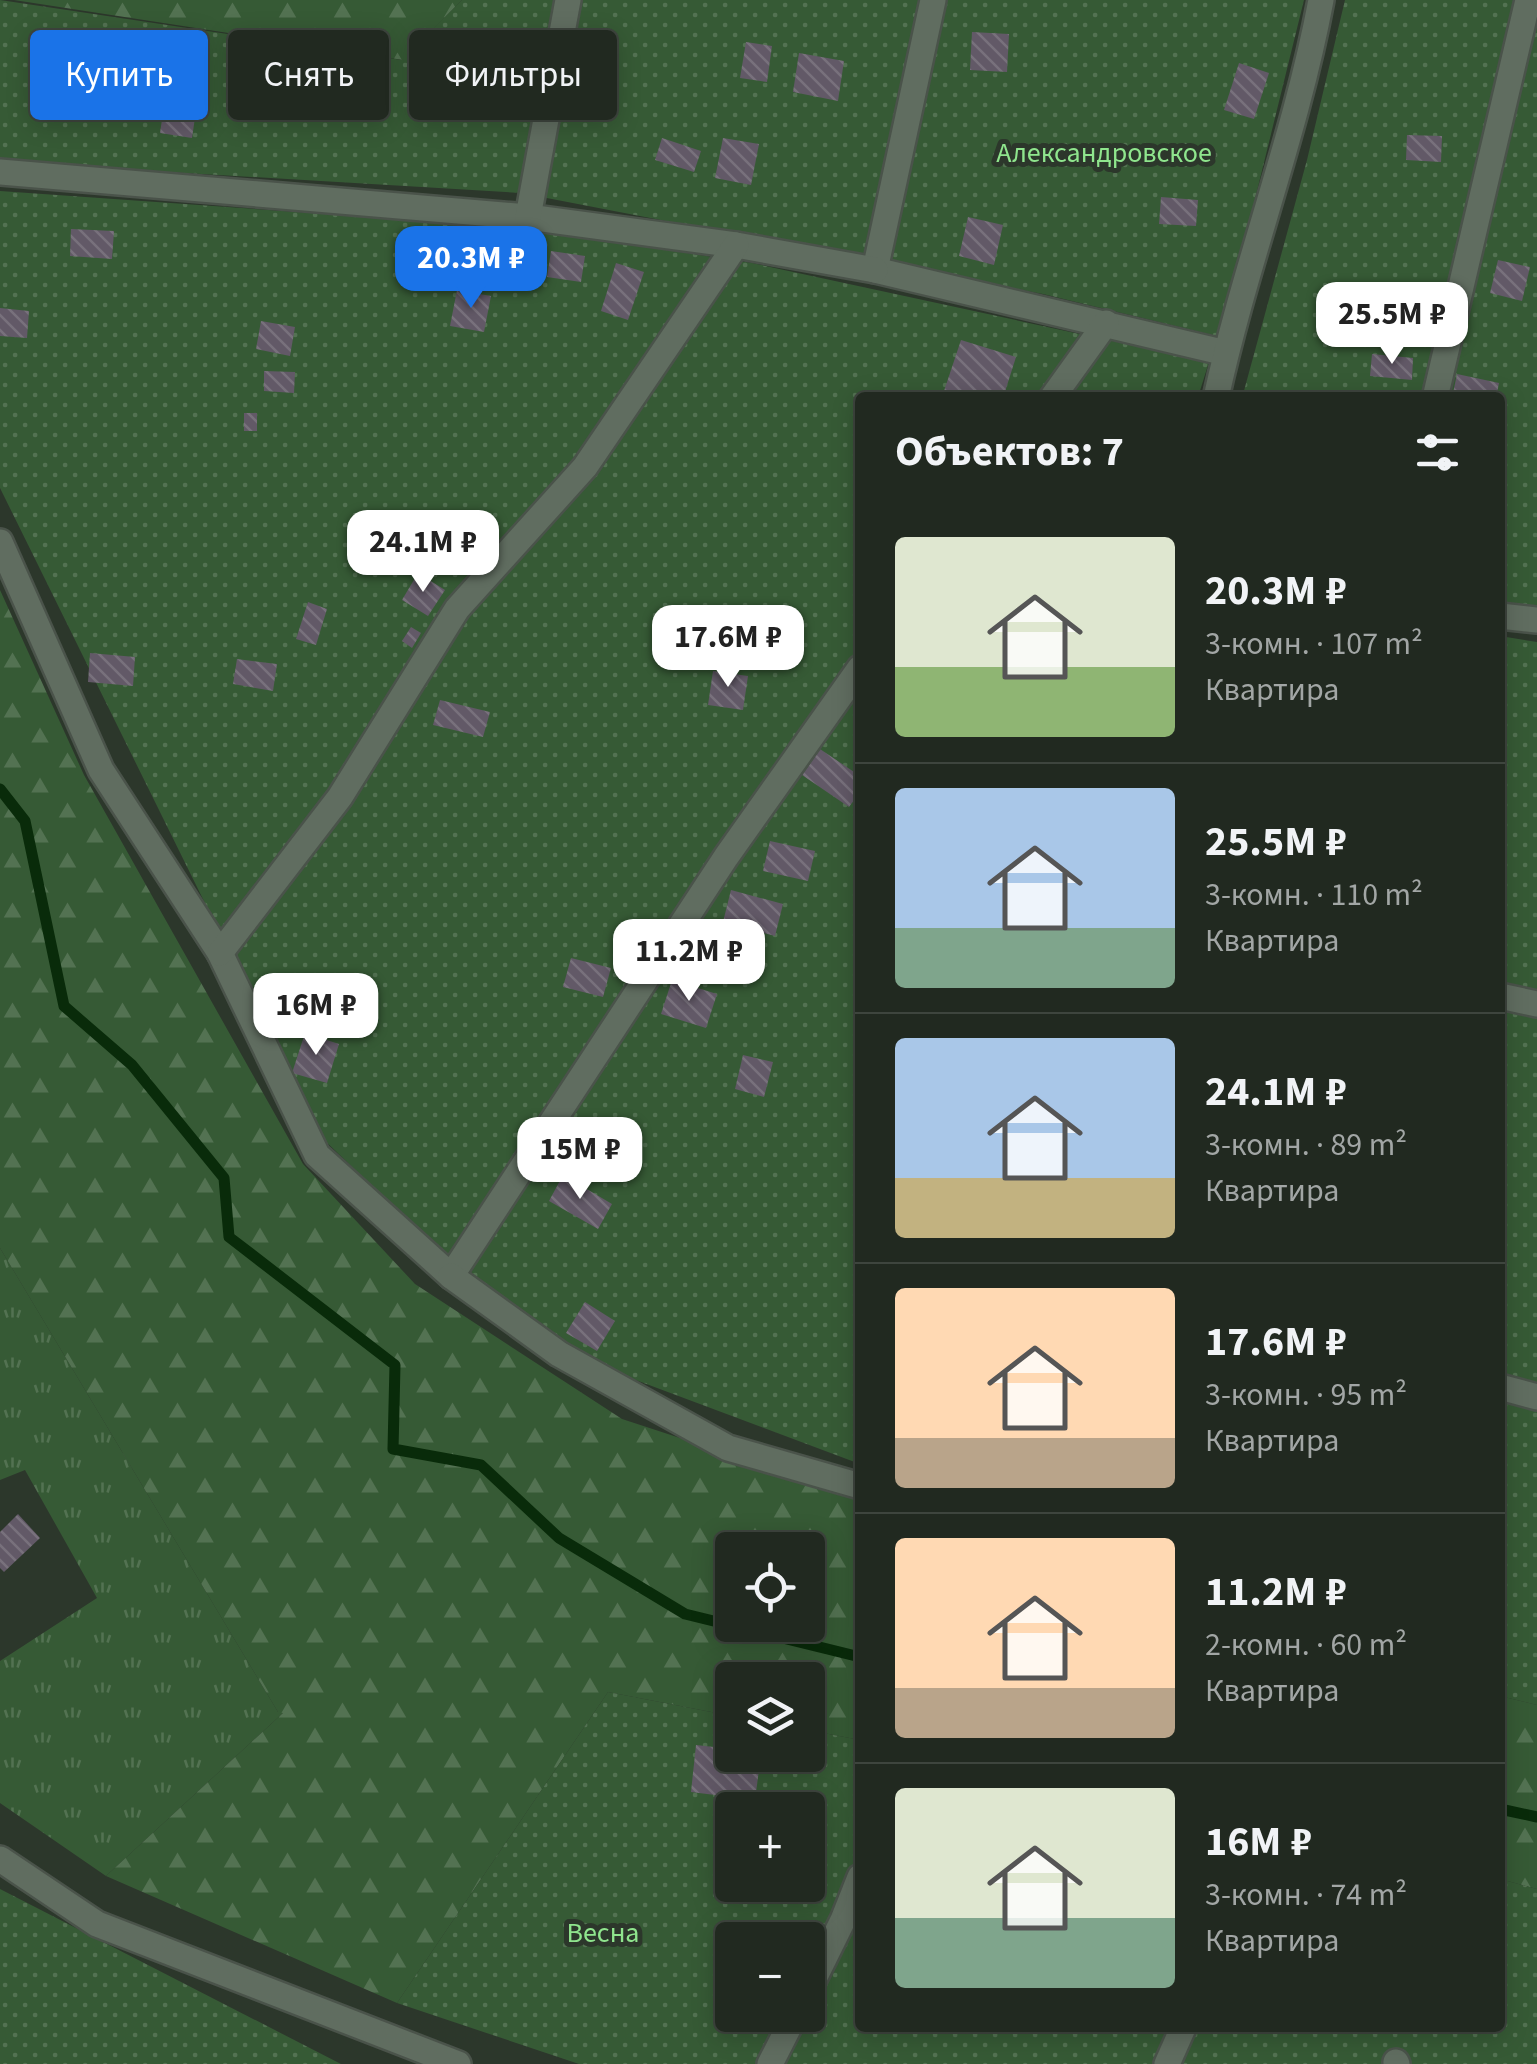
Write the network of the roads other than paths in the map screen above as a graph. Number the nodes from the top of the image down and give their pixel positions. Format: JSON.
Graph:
{"nodes":[{"id":1,"x":568,"y":0,"type":"edge"},
{"id":2,"x":933,"y":0,"type":"edge"},
{"id":3,"x":1321,"y":0,"type":"edge"},
{"id":4,"x":1528,"y":0,"type":"edge"},
{"id":5,"x":0,"y":172,"type":"edge"},
{"id":6,"x":528,"y":217,"type":"junction"},
{"id":7,"x":736,"y":245,"type":"junction"},
{"id":8,"x":875,"y":270,"type":"junction"},
{"id":9,"x":1106,"y":323,"type":"junction"},
{"id":10,"x":1226,"y":353,"type":"junction"},
{"id":11,"x":1056,"y":392,"type":"edge"},
{"id":12,"x":1217,"y":392,"type":"edge"},
{"id":13,"x":1437,"y":392,"type":"edge"},
{"id":14,"x":0,"y":542,"type":"edge"},
{"id":15,"x":1505,"y":617,"type":"edge"},
{"id":16,"x":1537,"y":620,"type":"edge"},
{"id":17,"x":855,"y":675,"type":"edge"},
{"id":18,"x":220,"y":953,"type":"junction"},
{"id":19,"x":1505,"y":997,"type":"edge"},
{"id":20,"x":1537,"y":1004,"type":"edge"},
{"id":21,"x":450,"y":1276,"type":"junction"},
{"id":22,"x":1505,"y":1389,"type":"edge"},
{"id":23,"x":1537,"y":1398,"type":"edge"},
{"id":24,"x":855,"y":1485,"type":"edge"},
{"id":25,"x":1,"y":1863,"type":"edge"},
{"id":26,"x":855,"y":1890,"type":"edge"},
{"id":27,"x":825,"y":1957,"type":"edge"},
{"id":28,"x":786,"y":2032,"type":"edge"},
{"id":29,"x":1180,"y":2032,"type":"edge"},
{"id":30,"x":458,"y":2064,"type":"edge"},
{"id":31,"x":770,"y":2064,"type":"edge"},
{"id":32,"x":1167,"y":2064,"type":"edge"}],
"edges":[{"from":1,"to":6,"type":"lane"},
{"from":2,"to":8,"type":"lane"},
{"from":3,"to":10,"type":"lane"},
{"from":4,"to":13,"type":"lane"},
{"from":5,"to":6,"type":"lane"},
{"from":6,"to":7,"type":"lane"},
{"from":7,"to":8,"type":"lane"},
{"from":7,"to":18,"type":"lane"},
{"from":8,"to":9,"type":"lane"},
{"from":9,"to":10,"type":"lane"},
{"from":9,"to":11,"type":"lane"},
{"from":10,"to":12,"type":"lane"},
{"from":14,"to":18,"type":"lane"},
{"from":15,"to":16,"type":"lane"},
{"from":17,"to":21,"type":"lane"},
{"from":18,"to":21,"type":"lane"},
{"from":19,"to":20,"type":"lane"},
{"from":21,"to":24,"type":"lane"},
{"from":22,"to":23,"type":"lane"},
{"from":25,"to":30,"type":"lane"},
{"from":26,"to":27,"type":"lane"},
{"from":28,"to":31,"type":"lane"},
{"from":29,"to":32,"type":"lane"}]}
